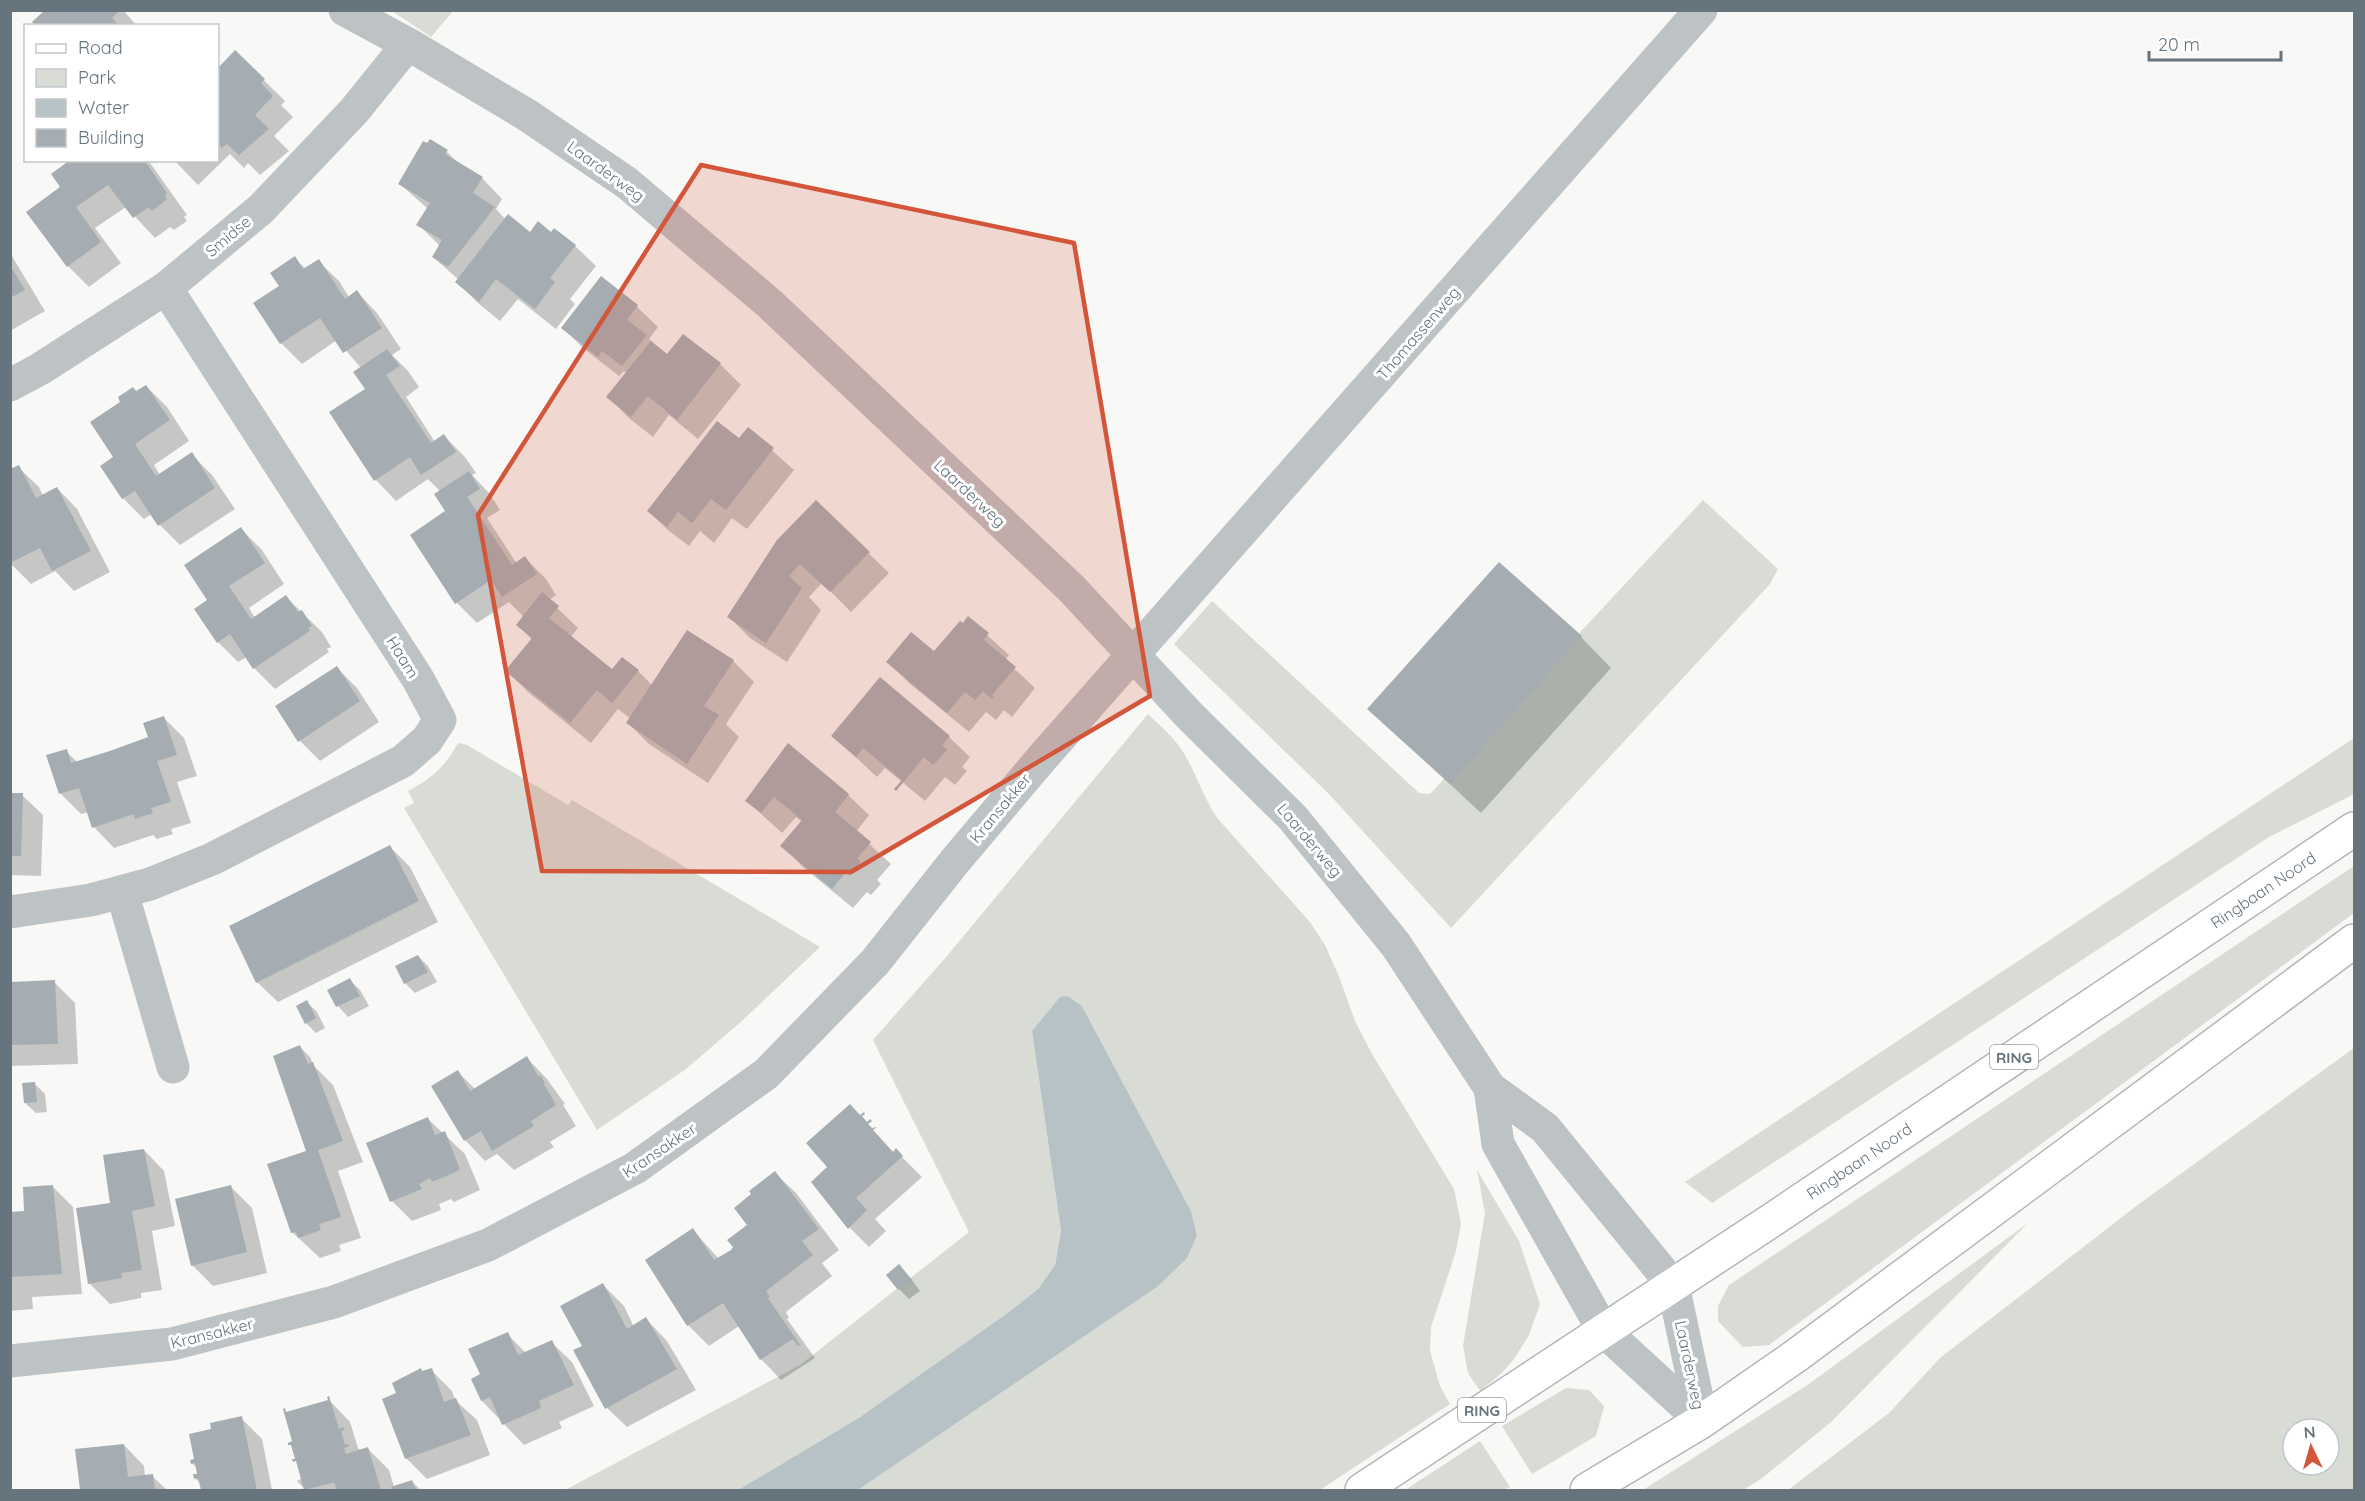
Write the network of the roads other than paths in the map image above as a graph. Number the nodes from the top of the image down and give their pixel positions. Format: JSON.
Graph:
{"nodes":[{"id":1,"x":345,"y":10,"type":"edge"},
{"id":2,"x":1701,"y":10,"type":"edge"},
{"id":3,"x":408,"y":44,"type":"junction"},
{"id":4,"x":166,"y":288,"type":"junction"},
{"id":5,"x":10,"y":385,"type":"edge"},
{"id":6,"x":1134,"y":655,"type":"junction"},
{"id":7,"x":2355,"y":829,"type":"edge"},
{"id":8,"x":122,"y":892,"type":"junction"},
{"id":9,"x":10,"y":912,"type":"edge"},
{"id":10,"x":2355,"y":941,"type":"edge"},
{"id":11,"x":173,"y":1067,"type":"dead end"},
{"id":12,"x":1490,"y":1088,"type":"junction"},
{"id":13,"x":1673,"y":1285,"type":"junction"},
{"id":14,"x":1603,"y":1330,"type":"junction"},
{"id":15,"x":10,"y":1361,"type":"edge"},
{"id":16,"x":1702,"y":1420,"type":"junction"},
{"id":17,"x":1362,"y":1491,"type":"edge"},
{"id":18,"x":1587,"y":1491,"type":"edge"}],
"edges":[{"from":1,"to":3,"type":"street","name":"Laarderweg"},
{"from":2,"to":6,"type":"street","name":"Thomassenweg"},
{"from":3,"to":4,"type":"street","name":"Smidse"},
{"from":3,"to":6,"type":"street","name":"Laarderweg"},
{"from":4,"to":5,"type":"street","name":"Smidse"},
{"from":4,"to":8,"type":"street","name":"Haam"},
{"from":6,"to":12,"type":"street","name":"Laarderweg"},
{"from":6,"to":15,"type":"street","name":"Kransakker"},
{"from":7,"to":13,"type":"main road","name":"Ringbaan Noord","number":"RING"},
{"from":8,"to":9,"type":"street","name":"Haam"},
{"from":8,"to":11,"type":"street"},
{"from":10,"to":16,"type":"main road"},
{"from":12,"to":13,"type":"street","name":"Laarderweg"},
{"from":12,"to":14,"type":"street","name":"Laarderweg"},
{"from":13,"to":14,"type":"main road","name":"Ringbaan Noord","number":"RING"},
{"from":13,"to":16,"type":"street","name":"Laarderweg"},
{"from":14,"to":16,"type":"street","name":"Laarderweg"},
{"from":14,"to":17,"type":"main road","name":"Ringbaan Noord","number":"RING"},
{"from":16,"to":18,"type":"main road"}]}
